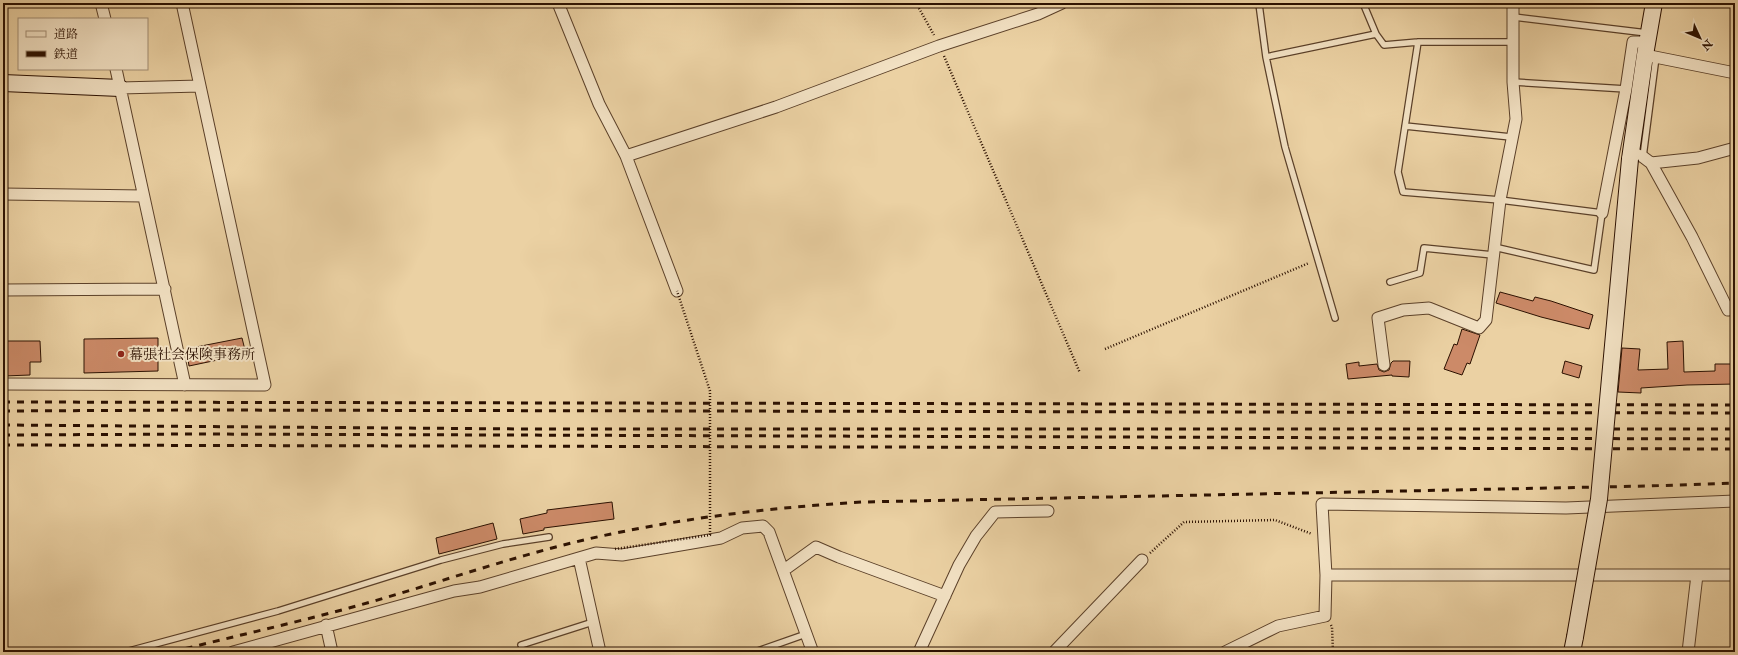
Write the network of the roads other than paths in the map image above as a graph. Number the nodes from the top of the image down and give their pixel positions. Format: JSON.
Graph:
{"nodes":[{"id":1,"x":101,"y":3,"type":"edge"},
{"id":2,"x":182,"y":3,"type":"edge"},
{"id":3,"x":558,"y":3,"type":"edge"},
{"id":4,"x":1062,"y":3,"type":"edge"},
{"id":5,"x":1262,"y":3,"type":"edge"},
{"id":6,"x":1363,"y":3,"type":"edge"},
{"id":7,"x":1513,"y":3,"type":"edge"},
{"id":8,"x":1654,"y":3,"type":"edge"},
{"id":9,"x":1514,"y":17,"type":"junction"},
{"id":10,"x":105,"y":18,"type":"edge"},
{"id":11,"x":1376,"y":34,"type":"junction"},
{"id":12,"x":1418,"y":42,"type":"junction"},
{"id":13,"x":1514,"y":42,"type":"junction"},
{"id":14,"x":1649,"y":47,"type":"junction"},
{"id":15,"x":1266,"y":58,"type":"junction"},
{"id":16,"x":116,"y":70,"type":"edge"},
{"id":17,"x":1735,"y":74,"type":"edge"},
{"id":18,"x":1513,"y":82,"type":"junction"},
{"id":19,"x":3,"y":83,"type":"edge"},
{"id":20,"x":200,"y":86,"type":"junction"},
{"id":21,"x":120,"y":88,"type":"junction"},
{"id":22,"x":1626,"y":89,"type":"junction"},
{"id":23,"x":1405,"y":126,"type":"junction"},
{"id":24,"x":1511,"y":137,"type":"junction"},
{"id":25,"x":1735,"y":148,"type":"edge"},
{"id":26,"x":626,"y":156,"type":"junction"},
{"id":27,"x":1639,"y":158,"type":"junction"},
{"id":28,"x":3,"y":194,"type":"edge"},
{"id":29,"x":143,"y":196,"type":"junction"},
{"id":30,"x":1500,"y":200,"type":"junction"},
{"id":31,"x":1602,"y":213,"type":"junction"},
{"id":32,"x":1494,"y":251,"type":"junction"},
{"id":33,"x":1390,"y":282,"type":"dead end"},
{"id":34,"x":165,"y":289,"type":"junction"},
{"id":35,"x":3,"y":290,"type":"edge"},
{"id":36,"x":677,"y":291,"type":"road end"},
{"id":37,"x":1735,"y":309,"type":"edge"},
{"id":38,"x":1335,"y":318,"type":"dead end"},
{"id":39,"x":1384,"y":365,"type":"dead end"},
{"id":40,"x":3,"y":384,"type":"edge"},
{"id":41,"x":185,"y":385,"type":"junction"},
{"id":42,"x":1735,"y":501,"type":"edge"},
{"id":43,"x":1048,"y":512,"type":"dead end"},
{"id":44,"x":550,"y":537,"type":"dead end"},
{"id":45,"x":579,"y":558,"type":"junction"},
{"id":46,"x":1142,"y":560,"type":"road end"},
{"id":47,"x":784,"y":570,"type":"junction"},
{"id":48,"x":1326,"y":575,"type":"junction"},
{"id":49,"x":1697,"y":575,"type":"junction"},
{"id":50,"x":1735,"y":575,"type":"edge"},
{"id":51,"x":945,"y":596,"type":"junction"},
{"id":52,"x":593,"y":622,"type":"junction"},
{"id":53,"x":326,"y":625,"type":"junction"},
{"id":54,"x":806,"y":634,"type":"junction"},
{"id":55,"x":1573,"y":645,"type":"edge"},
{"id":56,"x":521,"y":646,"type":"dead end"},
{"id":57,"x":812,"y":650,"type":"dead end"},
{"id":58,"x":237,"y":651,"type":"edge"},
{"id":59,"x":125,"y":652,"type":"edge"},
{"id":60,"x":332,"y":652,"type":"edge"},
{"id":61,"x":600,"y":652,"type":"edge"},
{"id":62,"x":754,"y":652,"type":"edge"},
{"id":63,"x":919,"y":652,"type":"edge"},
{"id":64,"x":1054,"y":652,"type":"edge"},
{"id":65,"x":1225,"y":652,"type":"edge"},
{"id":66,"x":1688,"y":652,"type":"edge"}],
"edges":[{"from":1,"to":10,"type":"street"},
{"from":2,"to":20,"type":"street"},
{"from":3,"to":26,"type":"street"},
{"from":4,"to":26,"type":"street"},
{"from":5,"to":15,"type":"lane"},
{"from":6,"to":11,"type":"lane"},
{"from":7,"to":9,"type":"street"},
{"from":8,"to":14,"type":"street"},
{"from":9,"to":13,"type":"street"},
{"from":9,"to":14,"type":"lane"},
{"from":11,"to":12,"type":"lane"},
{"from":11,"to":15,"type":"lane"},
{"from":12,"to":13,"type":"lane"},
{"from":12,"to":23,"type":"lane"},
{"from":13,"to":18,"type":"street"},
{"from":14,"to":17,"type":"street"},
{"from":14,"to":22,"type":"street"},
{"from":14,"to":27,"type":"street"},
{"from":15,"to":38,"type":"lane"},
{"from":16,"to":21,"type":"street"},
{"from":18,"to":22,"type":"lane"},
{"from":18,"to":24,"type":"street"},
{"from":19,"to":21,"type":"street"},
{"from":20,"to":21,"type":"street"},
{"from":20,"to":41,"type":"street"},
{"from":21,"to":29,"type":"street"},
{"from":22,"to":31,"type":"street"},
{"from":23,"to":24,"type":"lane"},
{"from":23,"to":30,"type":"lane"},
{"from":24,"to":30,"type":"street"},
{"from":25,"to":27,"type":"street"},
{"from":26,"to":36,"type":"street"},
{"from":27,"to":37,"type":"street"},
{"from":27,"to":55,"type":"street","bridge":true},
{"from":28,"to":29,"type":"street"},
{"from":29,"to":34,"type":"street"},
{"from":30,"to":31,"type":"lane"},
{"from":30,"to":32,"type":"street"},
{"from":31,"to":32,"type":"lane"},
{"from":32,"to":33,"type":"lane"},
{"from":32,"to":39,"type":"street"},
{"from":34,"to":35,"type":"street"},
{"from":34,"to":41,"type":"street"},
{"from":40,"to":41,"type":"street"},
{"from":42,"to":48,"type":"street"},
{"from":43,"to":51,"type":"street"},
{"from":44,"to":59,"type":"lane"},
{"from":45,"to":47,"type":"street"},
{"from":45,"to":52,"type":"street"},
{"from":45,"to":53,"type":"street"},
{"from":46,"to":64,"type":"street"},
{"from":47,"to":51,"type":"street"},
{"from":47,"to":54,"type":"street"},
{"from":48,"to":49,"type":"street"},
{"from":48,"to":65,"type":"street"},
{"from":49,"to":50,"type":"street"},
{"from":49,"to":66,"type":"street"},
{"from":51,"to":63,"type":"street"},
{"from":52,"to":56,"type":"lane"},
{"from":52,"to":61,"type":"street"},
{"from":53,"to":58,"type":"street"},
{"from":53,"to":60,"type":"street"},
{"from":54,"to":57,"type":"street"},
{"from":54,"to":62,"type":"lane"}]}
